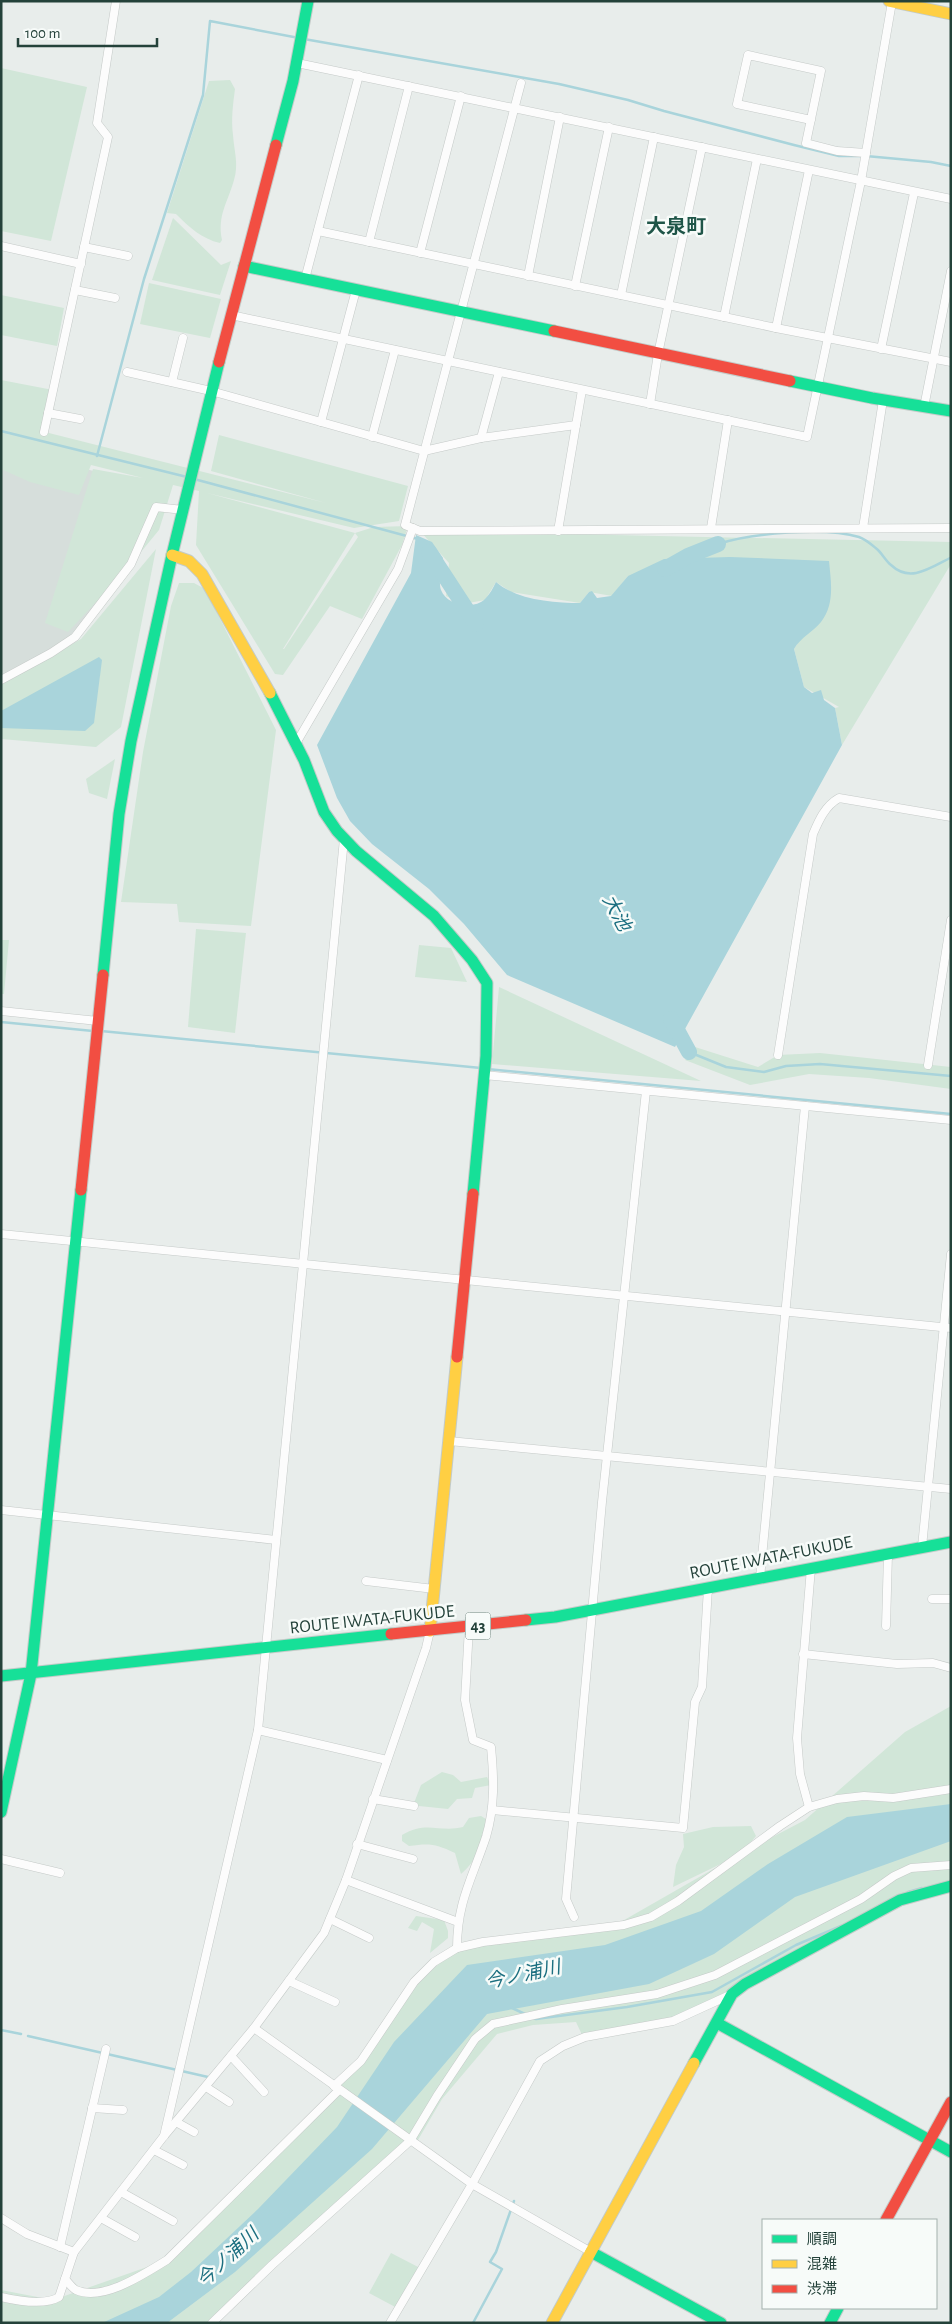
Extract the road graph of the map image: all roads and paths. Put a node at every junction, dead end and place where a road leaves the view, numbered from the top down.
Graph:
1 (116, 1) edge
2 (308, 1) edge
3 (891, 2) edge
4 (951, 14) edge
5 (297, 62) junction
6 (359, 75) junction
7 (521, 83) dead end
8 (409, 86) junction
9 (461, 96) junction
10 (515, 108) junction
11 (560, 117) junction
12 (811, 120) junction
13 (608, 127) junction
14 (654, 137) junction
15 (702, 147) junction
16 (866, 153) junction
17 (757, 159) junction
18 (808, 170) junction
19 (861, 181) junction
20 (914, 193) junction
21 (951, 199) edge
22 (318, 231) junction
23 (369, 242) junction
24 (1, 246) edge
25 (84, 247) junction
26 (420, 253) junction
27 (128, 256) dead end
28 (81, 264) junction
29 (474, 265) junction
30 (244, 266) junction
31 (951, 271) edge
32 (528, 276) junction
33 (305, 278) junction
34 (575, 286) junction
35 (75, 290) junction
36 (356, 290) junction
37 (621, 296) junction
38 (115, 298) dead end
39 (668, 305) junction
40 (460, 313) junction
41 (231, 316) junction
42 (724, 317) junction
43 (776, 328) junction
44 (183, 338) dead end
45 (828, 338) junction
46 (344, 339) junction
47 (881, 349) junction
48 (395, 350) junction
49 (658, 354) junction
50 (933, 359) junction
51 (448, 361) junction
52 (951, 362) edge
53 (127, 372) dead end
54 (499, 372) junction
55 (172, 382) junction
56 (818, 387) junction
57 (582, 390) junction
58 (211, 391) junction
59 (883, 400) junction
60 (650, 404) junction
61 (924, 407) junction
62 (951, 411) edge
63 (48, 413) junction
64 (80, 419) dead end
65 (728, 420) junction
66 (321, 422) junction
67 (576, 425) junction
68 (44, 432) dead end
69 (372, 437) junction
70 (481, 438) junction
71 (424, 451) junction
72 (183, 510) junction
73 (412, 528) junction
74 (711, 528) junction
75 (863, 528) junction
76 (951, 528) edge
77 (558, 531) junction
78 (172, 555) junction
79 (1, 680) edge
80 (296, 745) junction
81 (951, 817) edge
82 (344, 839) junction
83 (951, 920) edge
84 (1, 1011) edge
85 (98, 1020) junction
86 (778, 1055) dead end
87 (928, 1065) dead end
88 (484, 1075) junction
89 (646, 1091) junction
90 (805, 1106) junction
91 (951, 1120) edge
92 (1, 1234) edge
93 (76, 1242) junction
94 (951, 1254) edge
95 (303, 1264) junction
96 (464, 1281) junction
97 (625, 1297) junction
98 (785, 1312) junction
99 (947, 1328) edge
100 (449, 1442) junction
101 (607, 1456) junction
102 (769, 1472) junction
103 (929, 1487) junction
104 (951, 1489) edge
105 (1, 1510) edge
106 (48, 1514) junction
107 (276, 1540) junction
108 (951, 1542) edge
109 (922, 1547) junction
110 (888, 1554) junction
111 (811, 1568) junction
112 (760, 1578) junction
113 (366, 1581) dead end
114 (708, 1588) junction
115 (434, 1589) junction
116 (932, 1599) dead end
117 (951, 1599) edge
118 (594, 1611) junction
119 (886, 1626) dead end
120 (469, 1627) junction
121 (430, 1631) junction
122 (265, 1649) junction
123 (803, 1654) junction
124 (951, 1668) edge
125 (32, 1674) junction
126 (1, 1676) edge
127 (258, 1730) junction
128 (387, 1760) junction
129 (951, 1789) edge
130 (372, 1799) junction
131 (414, 1806) dead end
132 (2, 1807) edge
133 (809, 1807) junction
134 (492, 1810) junction
135 (574, 1818) junction
136 (358, 1844) junction
137 (1, 1859) edge
138 (413, 1859) dead end
139 (951, 1865) edge
140 (60, 1874) dead end
141 (346, 1880) junction
142 (951, 1886) edge
143 (574, 1917) dead end
144 (330, 1920) junction
145 (458, 1922) junction
146 (369, 1938) dead end
147 (457, 1948) junction
148 (288, 1981) junction
149 (732, 1994) junction
150 (334, 2002) dead end
151 (717, 2023) junction
152 (254, 2028) junction
153 (105, 2053) dead end
154 (231, 2056) junction
155 (206, 2087) junction
156 (339, 2090) junction
157 (264, 2092) dead end
158 (229, 2102) dead end
159 (951, 2102) edge
160 (92, 2108) junction
161 (123, 2110) dead end
162 (176, 2122) junction
163 (194, 2132) dead end
164 (164, 2136) junction
165 (930, 2140) junction
166 (410, 2141) junction
167 (154, 2150) junction
168 (951, 2152) edge
169 (183, 2165) dead end
170 (472, 2184) junction
171 (121, 2192) junction
172 (1, 2218) edge
173 (101, 2218) junction
174 (887, 2219) edge
175 (173, 2221) dead end
176 (135, 2237) dead end
177 (60, 2247) junction
178 (74, 2252) junction
179 (591, 2252) junction
180 (65, 2279) junction
181 (1, 2297) edge
182 (837, 2309) edge
183 (212, 2323) edge
184 (390, 2323) edge
185 (552, 2323) edge
186 (721, 2323) edge
187 (830, 2323) edge

1 - 25 street
2 - 5 street
3 - 4 street
3 - 16 street
5 - 6 street
5 - 30 street
6 - 8 street
6 - 22 street
7 - 10 street
8 - 9 street
8 - 23 street
9 - 10 street
9 - 26 street
10 - 11 street
10 - 29 street
11 - 13 street
11 - 32 street
12 - 12 street
12 - 16 street
13 - 14 street
13 - 34 street
14 - 15 street
14 - 37 street
15 - 17 street
15 - 39 street
16 - 19 street
17 - 18 street
17 - 42 street
18 - 19 street
18 - 43 street
19 - 20 street
19 - 45 street
20 - 21 street
20 - 47 street
22 - 23 street
22 - 33 street
23 - 26 street
24 - 28 street
25 - 27 street
25 - 28 street
26 - 29 street
28 - 35 street
29 - 32 street
29 - 40 street
30 - 33 street
30 - 41 street
31 - 50 street
32 - 34 street
33 - 36 street
34 - 37 street
35 - 38 street
35 - 63 street
36 - 40 street
36 - 46 street
37 - 39 street
39 - 42 street
39 - 49 street
40 - 49 street
40 - 51 street
41 - 46 street
41 - 58 street
42 - 43 street
43 - 45 street
44 - 55 street
45 - 47 street
45 - 56 street
46 - 48 street
46 - 66 street
47 - 50 street
48 - 51 street
48 - 69 street
49 - 56 street
49 - 60 street
50 - 52 street
50 - 61 street
51 - 54 street
51 - 71 street
53 - 55 street
54 - 57 street
54 - 70 street
55 - 58 street
56 - 59 street
56 - 65 street
57 - 60 street
57 - 67 street
58 - 66 street
58 - 72 street
59 - 61 street
59 - 75 street
60 - 65 street
61 - 62 street
63 - 64 street
63 - 68 street
65 - 74 street
66 - 69 street
67 - 70 street
67 - 77 street
69 - 71 street
70 - 71 street
71 - 73 street
72 - 78 street
72 - 79 street
73 - 77 street
73 - 80 street
74 - 75 street
74 - 77 street
75 - 76 street
78 - 80 street
78 - 85 street
80 - 82 street
81 - 86 street
82 - 88 street
82 - 95 street
83 - 87 street
84 - 85 street
85 - 93 street
88 - 89 street
88 - 96 street
89 - 90 street
89 - 97 street
90 - 91 street
90 - 98 street
92 - 93 street
93 - 95 street
93 - 106 street
94 - 99 street
95 - 96 street
95 - 107 street
96 - 97 street
96 - 100 street
97 - 98 street
97 - 101 street
98 - 99 street
98 - 102 street
99 - 103 street
100 - 101 street
100 - 115 street
101 - 102 street
101 - 118 street
102 - 103 street
102 - 112 street
103 - 104 street
103 - 109 street
105 - 106 street
106 - 107 street
106 - 125 street
107 - 122 street
108 - 109 street, ROUTE IWATA-FUKUDE / 43
109 - 110 street, ROUTE IWATA-FUKUDE / 43
110 - 111 street, ROUTE IWATA-FUKUDE / 43
110 - 119 street
111 - 112 street, ROUTE IWATA-FUKUDE / 43
111 - 123 street
112 - 114 street, ROUTE IWATA-FUKUDE / 43
113 - 115 street
114 - 118 street, ROUTE IWATA-FUKUDE / 43
114 - 135 street
115 - 121 street
116 - 117 street
118 - 120 street, ROUTE IWATA-FUKUDE / 43
118 - 135 street
120 - 121 street, ROUTE IWATA-FUKUDE / 43
120 - 134 street
121 - 122 street, ROUTE IWATA-FUKUDE / 43
121 - 128 street
122 - 125 street, ROUTE IWATA-FUKUDE / 43
122 - 127 street
123 - 124 street
123 - 133 street
125 - 126 street, ROUTE IWATA-FUKUDE / 43
125 - 132 street
127 - 128 street
127 - 164 street
128 - 130 street
129 - 133 street
130 - 131 street
130 - 136 street
133 - 147 street
134 - 135 street
134 - 145 street
135 - 143 street
136 - 138 street
136 - 141 street
137 - 140 street
139 - 166 street
141 - 144 street
141 - 145 street
142 - 149 street
144 - 146 street
144 - 148 street
145 - 147 street
147 - 156 street
148 - 150 street
148 - 152 street
149 - 151 street
149 - 170 street
151 - 165 street
151 - 179 street
152 - 154 street
152 - 156 street
153 - 160 street
154 - 155 street
154 - 157 street
155 - 158 street
155 - 162 street
156 - 166 street
156 - 180 street
159 - 165 street
160 - 161 street
160 - 177 street
162 - 163 street
162 - 164 street
164 - 167 street
165 - 168 street
165 - 174 street
166 - 170 street
166 - 183 street
167 - 169 street
167 - 171 street
170 - 179 street
170 - 184 street
171 - 173 street
171 - 175 street
172 - 177 street
173 - 176 street
173 - 178 street
177 - 178 street
178 - 180 street
179 - 185 street
179 - 186 street
180 - 181 street
182 - 187 street

